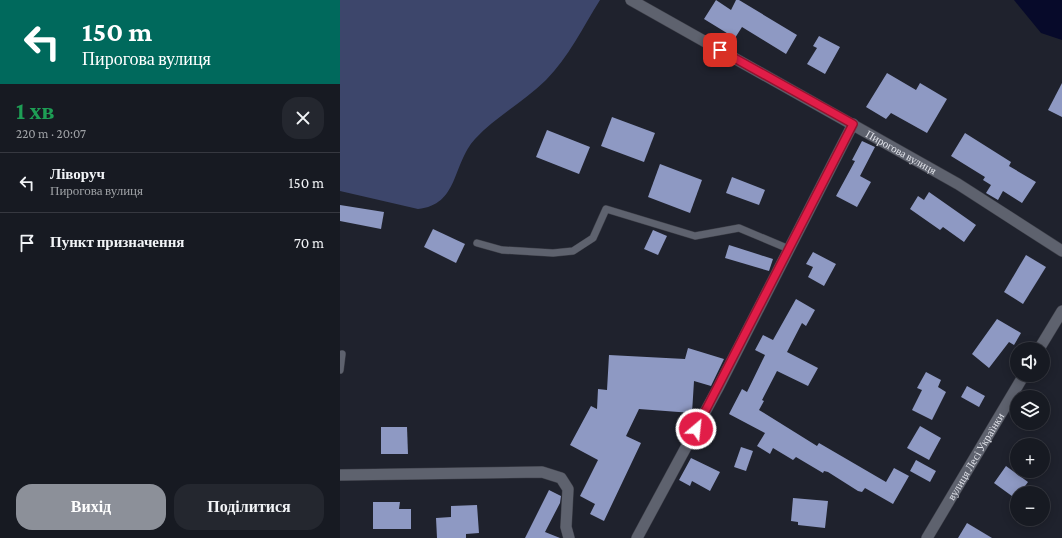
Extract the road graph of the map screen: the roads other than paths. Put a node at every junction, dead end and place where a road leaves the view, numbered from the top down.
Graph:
1 (631, 0) edge
2 (853, 124) junction
3 (477, 243) dead end
4 (789, 249) junction
5 (1062, 251) edge
6 (1062, 311) edge
7 (1044, 342) edge
8 (342, 354) dead end
9 (340, 370) edge
10 (1020, 382) edge
11 (340, 475) edge
12 (569, 538) edge
13 (637, 538) edge
14 (927, 538) edge

1 - 2 street, Пирогова вулиця
2 - 4 street
2 - 5 street, Пирогова вулиця
3 - 4 lane
4 - 13 street
6 - 7 street
8 - 9 lane
10 - 14 street, вулиця Лесі Українки
11 - 12 street

